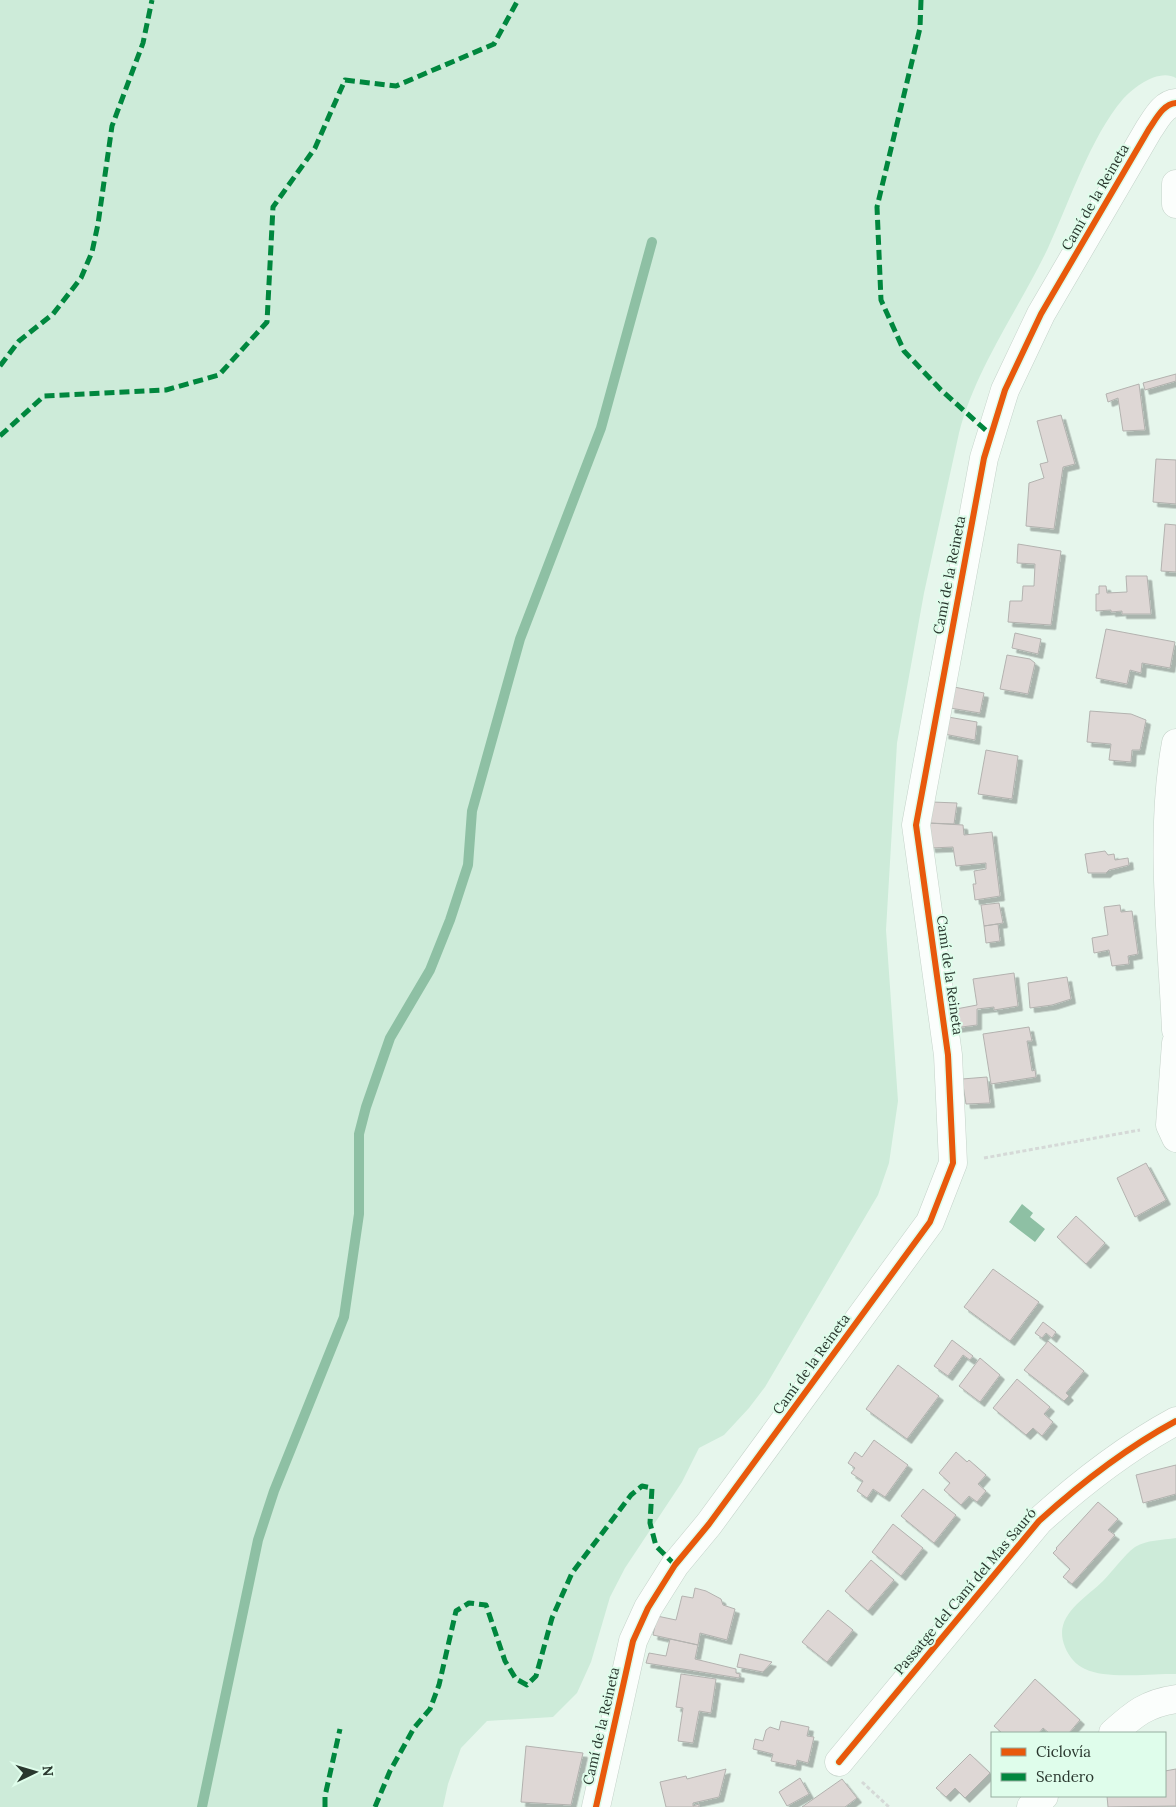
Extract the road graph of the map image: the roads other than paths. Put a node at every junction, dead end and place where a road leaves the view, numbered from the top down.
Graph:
1 (1176, 103) edge
2 (1176, 184) edge
3 (1176, 204) edge
4 (1176, 743) edge
5 (1176, 1030) edge
6 (1176, 1043) edge
7 (1173, 1132) edge
8 (1176, 1421) edge
9 (1176, 1699) edge
10 (1114, 1732) edge
11 (839, 1762) road end
12 (1043, 1797) edge
13 (596, 1807) edge
14 (1031, 1807) edge

1 - 13 street, Camí de la Reineta
2 - 3 street
4 - 5 street
6 - 7 street
8 - 11 street, Passatge del Camí del Mas Sauró
9 - 10 street
12 - 14 street

